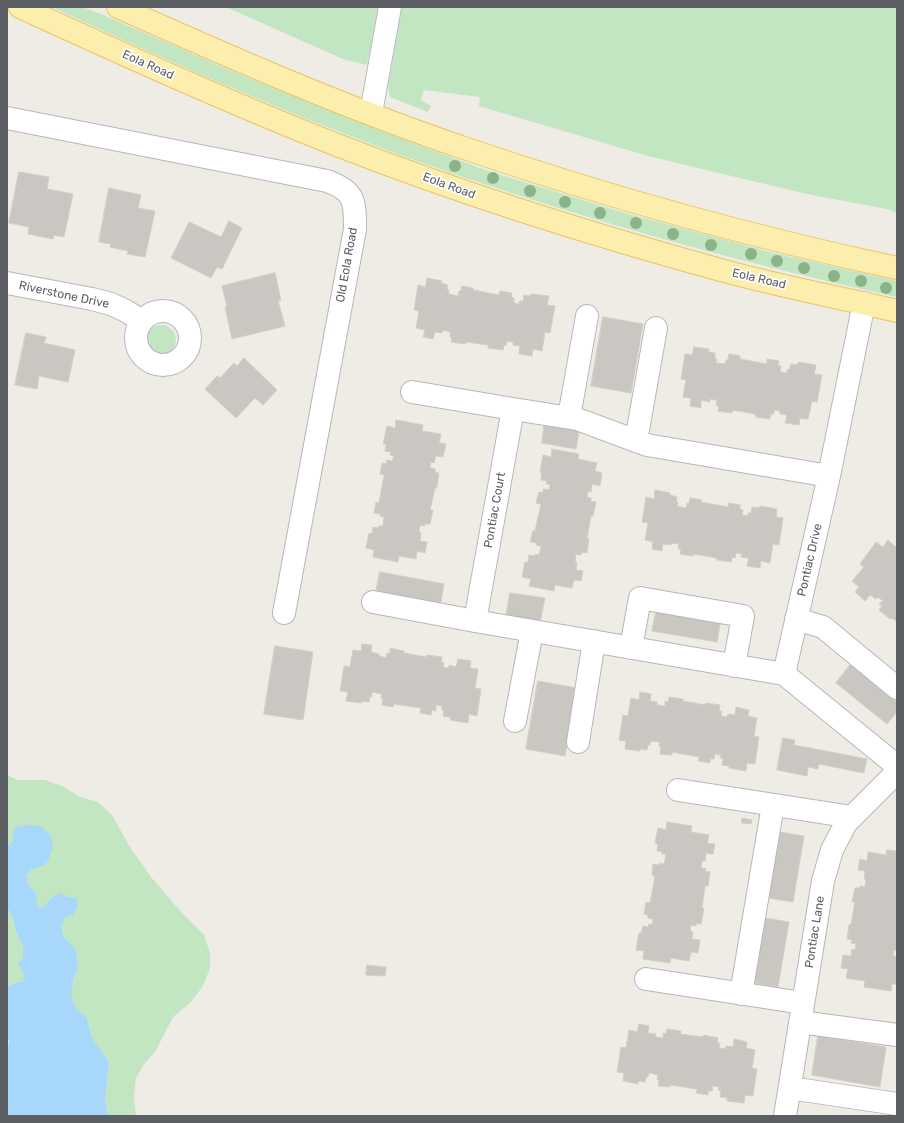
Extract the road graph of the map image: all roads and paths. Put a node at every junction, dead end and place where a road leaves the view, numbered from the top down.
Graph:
1 (20, 7) edge
2 (118, 7) edge
3 (390, 7) edge
4 (371, 113) junction
5 (7, 118) edge
6 (897, 268) edge
7 (7, 283) edge
8 (864, 303) junction
9 (897, 311) edge
10 (587, 316) dead end
11 (142, 321) dead end
12 (656, 328) dead end
13 (412, 392) dead end
14 (513, 409) junction
15 (568, 417) junction
16 (636, 441) junction
17 (829, 476) junction
18 (373, 602) dead end
19 (284, 613) dead end
20 (796, 619) junction
21 (475, 621) junction
22 (532, 631) junction
23 (594, 641) junction
24 (630, 648) junction
25 (734, 666) junction
26 (784, 674) junction
27 (897, 688) edge
28 (515, 721) dead end
29 (578, 742) dead end
30 (897, 766) edge
31 (897, 772) edge
32 (678, 790) dead end
33 (773, 805) junction
34 (852, 817) junction
35 (646, 979) dead end
36 (741, 994) junction
37 (802, 1012) junction
38 (897, 1036) edge
39 (790, 1088) junction
40 (897, 1104) edge
41 (785, 1116) edge

1 - 8 main road, Eola Road
2 - 4 main road
3 - 4 street
4 - 6 main road
5 - 19 street, Old Eola Road
7 - 11 street, Riverstone Drive
8 - 9 main road, Eola Road
8 - 17 street, Pontiac Drive
10 - 15 street
12 - 16 street
13 - 14 street
14 - 15 street
14 - 21 street, Pontiac Court
15 - 16 street
16 - 17 street
17 - 20 street, Pontiac Drive
18 - 21 street
20 - 26 street, Pontiac Drive
20 - 27 street
21 - 22 street
22 - 23 street
22 - 28 street
23 - 24 street
23 - 29 street
24 - 25 street
24 - 25 street
25 - 26 street
26 - 30 street
31 - 34 street, Pontiac Lane
32 - 33 street
33 - 34 street
33 - 36 street
34 - 37 street, Pontiac Lane
35 - 36 street
36 - 37 street
37 - 38 street
37 - 39 street, Pontiac Lane
39 - 40 street
39 - 41 street, Pontiac Lane

